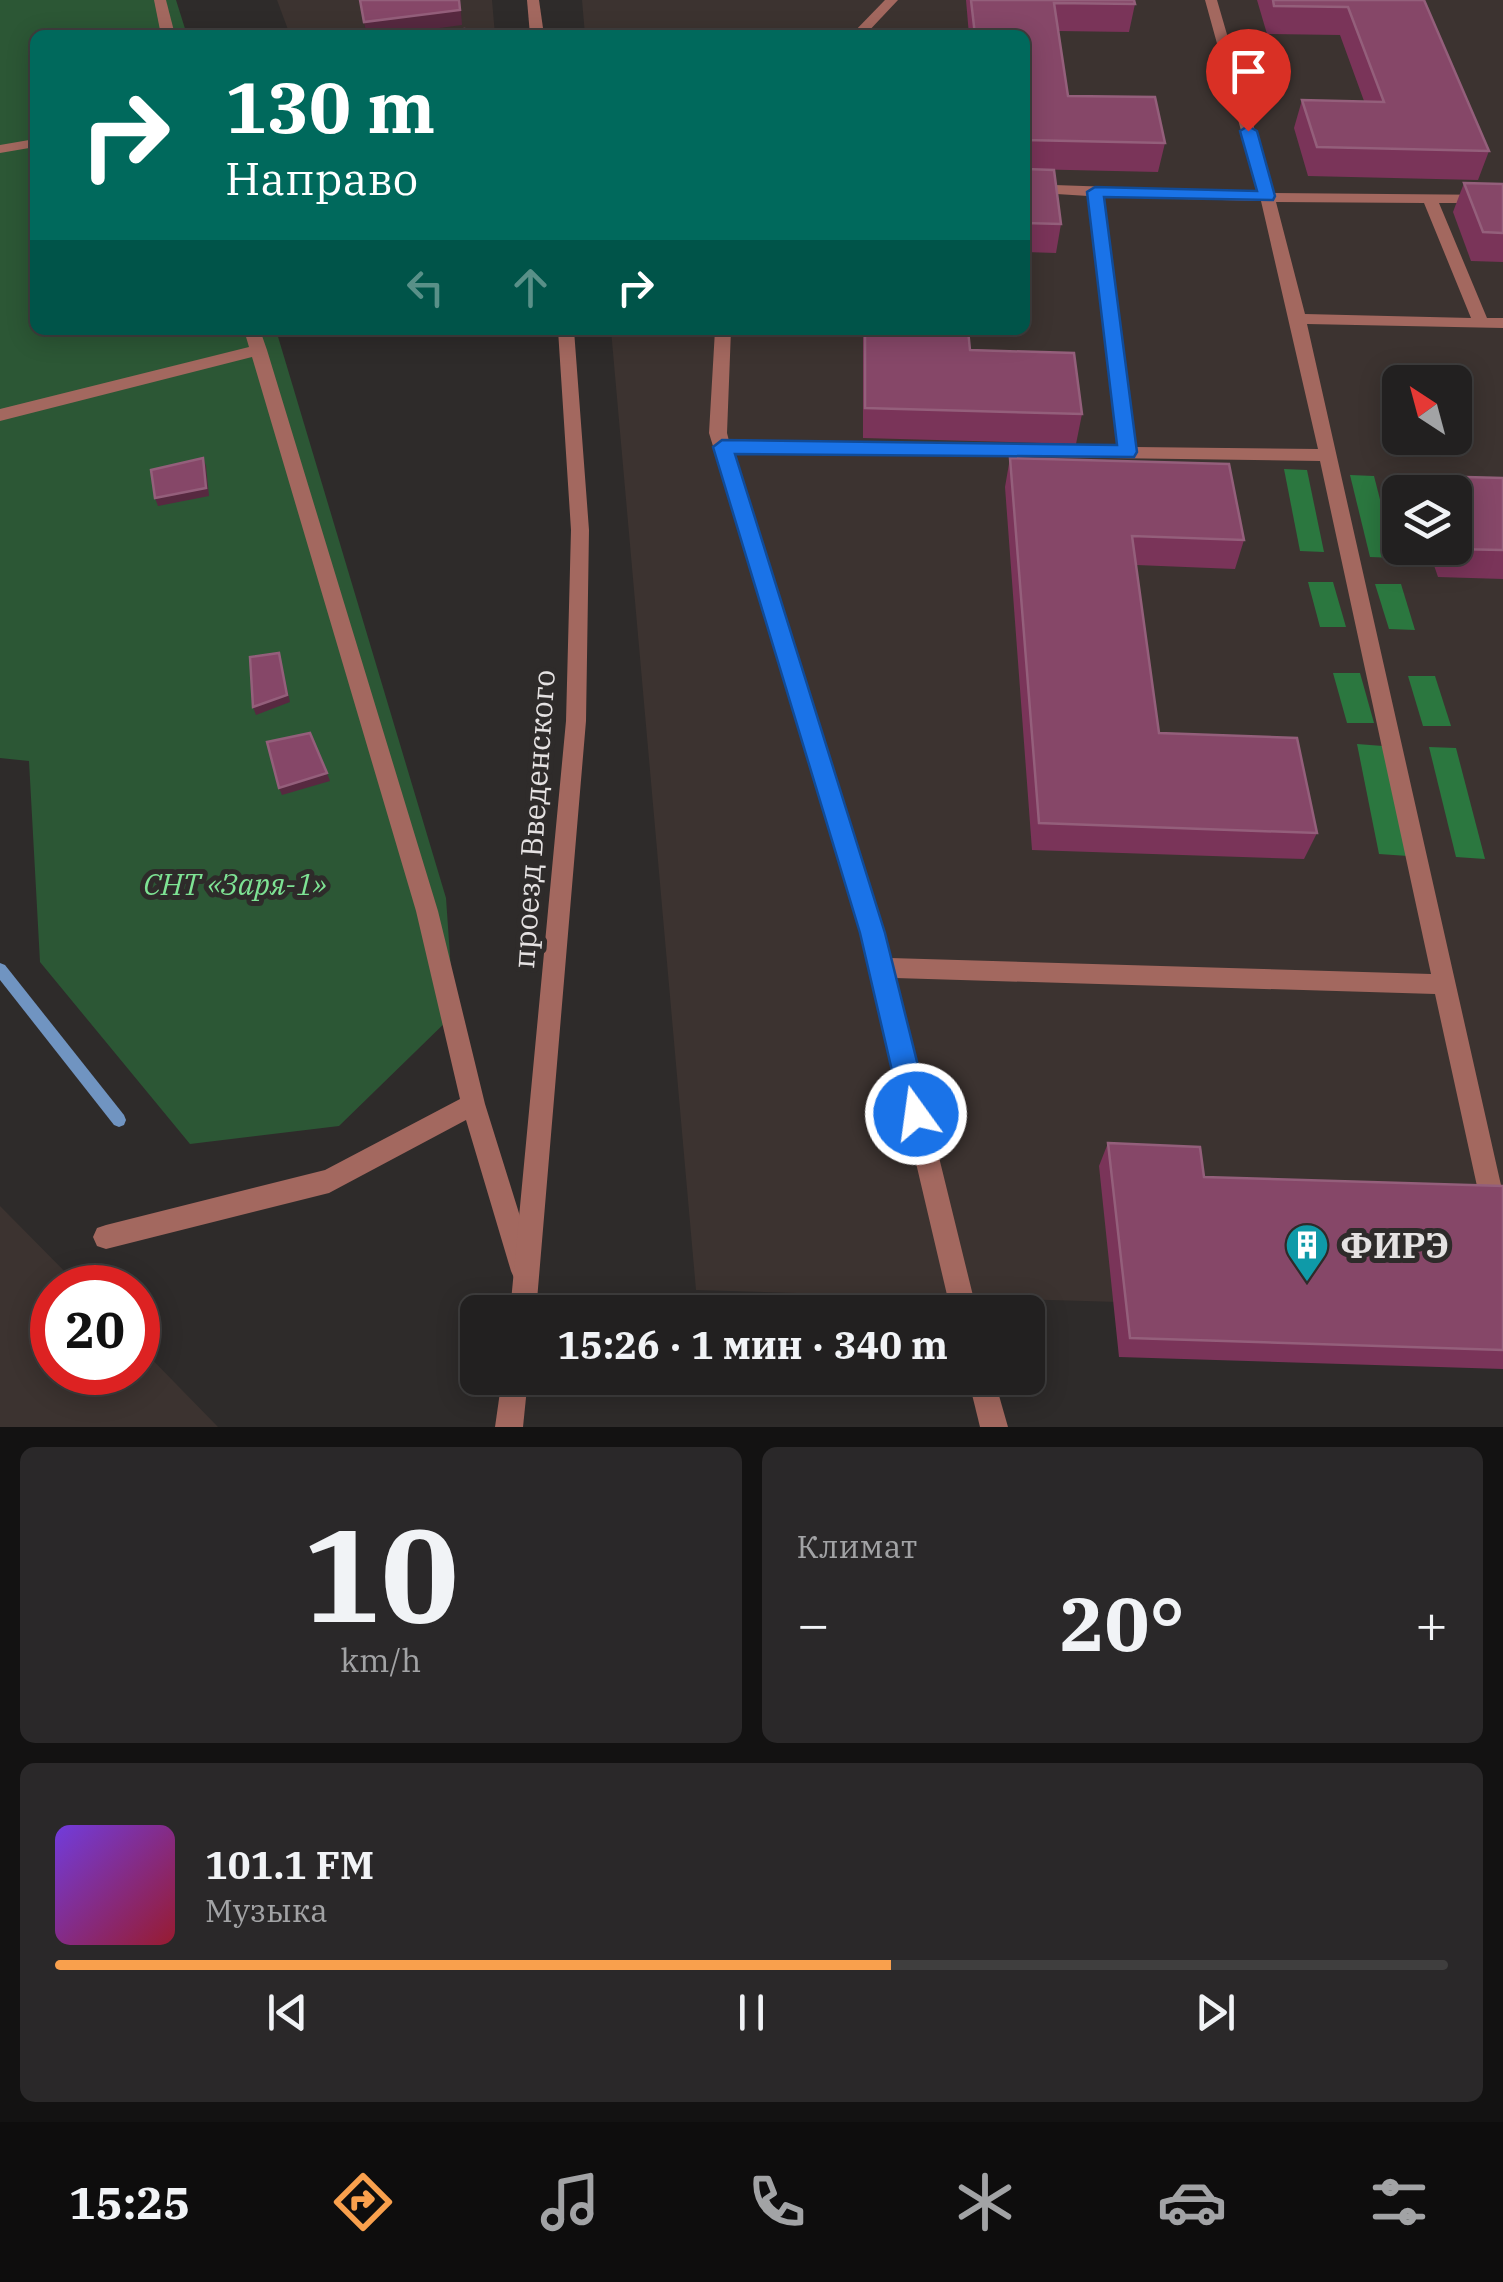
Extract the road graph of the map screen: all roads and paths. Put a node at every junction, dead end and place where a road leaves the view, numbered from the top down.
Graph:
1 (160, 0) edge
2 (533, 0) edge
3 (892, 0) edge
4 (1211, 0) edge
5 (167, 30) edge
6 (536, 30) edge
7 (863, 30) edge
8 (30, 143) edge
9 (0, 150) edge
10 (1030, 188) edge
11 (1095, 192) junction
12 (1267, 196) junction
13 (1430, 199) junction
14 (1503, 199) edge
15 (1298, 319) junction
16 (1481, 323) junction
17 (1503, 323) edge
18 (566, 335) edge
19 (723, 335) edge
20 (256, 340) edge
21 (0, 414) edge
22 (722, 447) junction
23 (1127, 452) junction
24 (1328, 454) junction
25 (881, 968) junction
26 (1445, 984) junction
27 (473, 1104) junction
28 (1494, 1209) edge
29 (106, 1237) dead end
30 (527, 1283) junction
31 (525, 1295) edge
32 (960, 1295) edge
33 (513, 1395) edge
34 (986, 1395) edge
35 (509, 1427) edge
36 (994, 1427) edge

1 - 5 street
2 - 6 street
3 - 7 street
4 - 12 street
8 - 9 street
10 - 11 street
11 - 12 street
11 - 23 street
12 - 13 street
12 - 15 street
13 - 14 street
13 - 16 street
15 - 16 street
15 - 24 street
16 - 17 street
18 - 30 street, проезд Введенского
19 - 22 street
20 - 21 street
20 - 27 street
22 - 23 street
22 - 25 street
23 - 24 street
24 - 26 street
25 - 26 street
25 - 32 street
26 - 28 street
27 - 29 street
27 - 30 street
30 - 31 street, проезд Введенского
33 - 35 street
34 - 36 street

